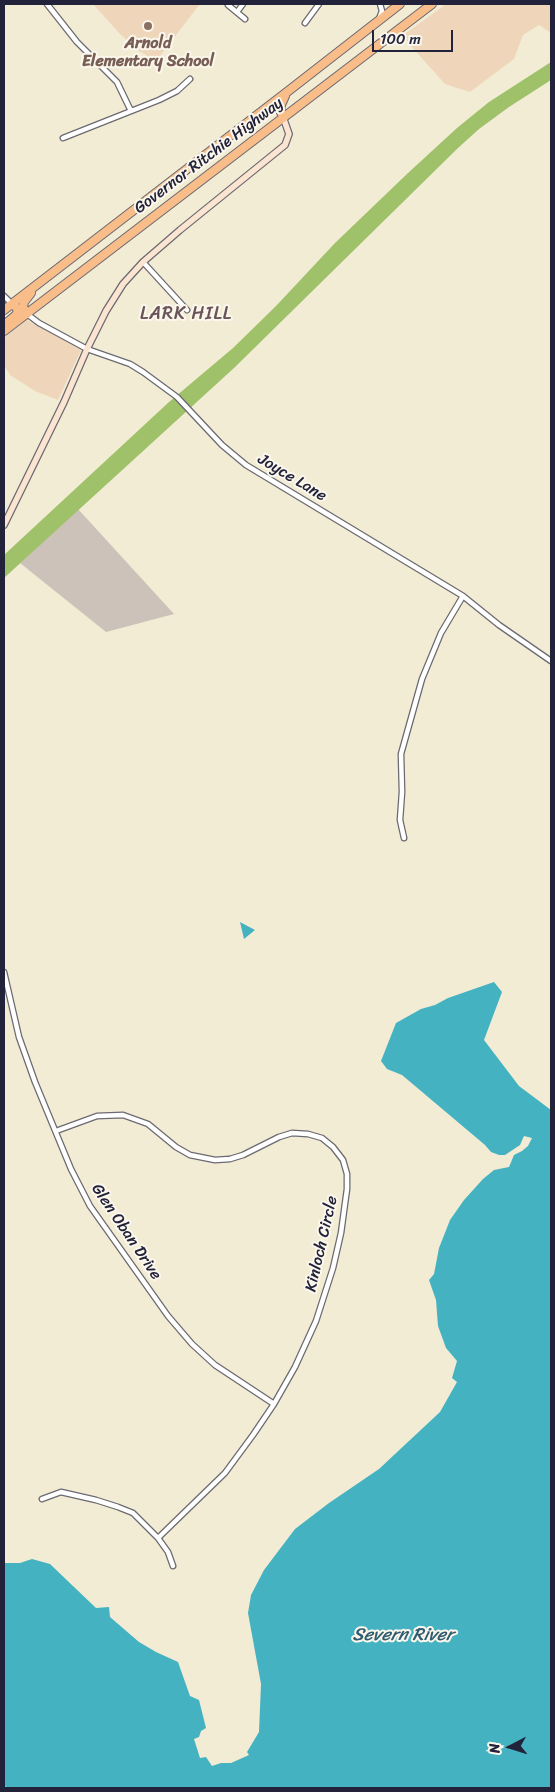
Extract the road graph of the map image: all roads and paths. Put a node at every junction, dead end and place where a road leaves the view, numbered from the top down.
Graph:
1 (47, 4) edge
2 (243, 4) edge
3 (319, 4) edge
4 (380, 4) edge
5 (400, 4) edge
6 (432, 4) edge
7 (228, 5) edge
8 (237, 12) junction
9 (245, 18) dead end
10 (380, 19) junction
11 (305, 23) dead end
12 (190, 79) dead end
13 (287, 92) junction
14 (131, 111) junction
15 (283, 117) junction
16 (63, 138) dead end
17 (143, 262) junction
18 (41, 282) junction
19 (4, 296) edge
20 (12, 304) junction
21 (4, 310) edge
22 (187, 310) dead end
23 (26, 314) junction
24 (4, 325) edge
25 (4, 331) edge
26 (87, 349) junction
27 (4, 525) edge
28 (463, 596) junction
29 (551, 661) edge
30 (404, 838) dead end
31 (4, 972) edge
32 (56, 1132) junction
33 (274, 1404) junction
34 (42, 1499) dead end
35 (158, 1538) junction
36 (173, 1566) dead end

1 - 14 street
2 - 8 street
3 - 11 street
4 - 10 street
5 - 10 highway, Governor Ritchie Highway
6 - 15 highway, Governor Ritchie Highway
7 - 8 street
8 - 9 street
10 - 13 highway, Governor Ritchie Highway
12 - 14 street
13 - 15 highway
13 - 18 highway, Governor Ritchie Highway
14 - 16 street
15 - 17 street
15 - 23 highway, Governor Ritchie Highway
17 - 22 street
17 - 26 street
18 - 20 highway, Governor Ritchie Highway
18 - 23 highway
19 - 20 street
20 - 21 highway, Governor Ritchie Highway
20 - 24 highway
23 - 25 highway, Governor Ritchie Highway
23 - 26 street, Joyce Lane
26 - 27 street
26 - 28 street, Joyce Lane
28 - 29 street, Joyce Lane
28 - 30 street
31 - 32 street, Glen Oban Drive
32 - 33 street, Glen Oban Drive
32 - 33 street, Kinloch Circle
33 - 35 street, Kinloch Circle
34 - 35 street
35 - 36 street

